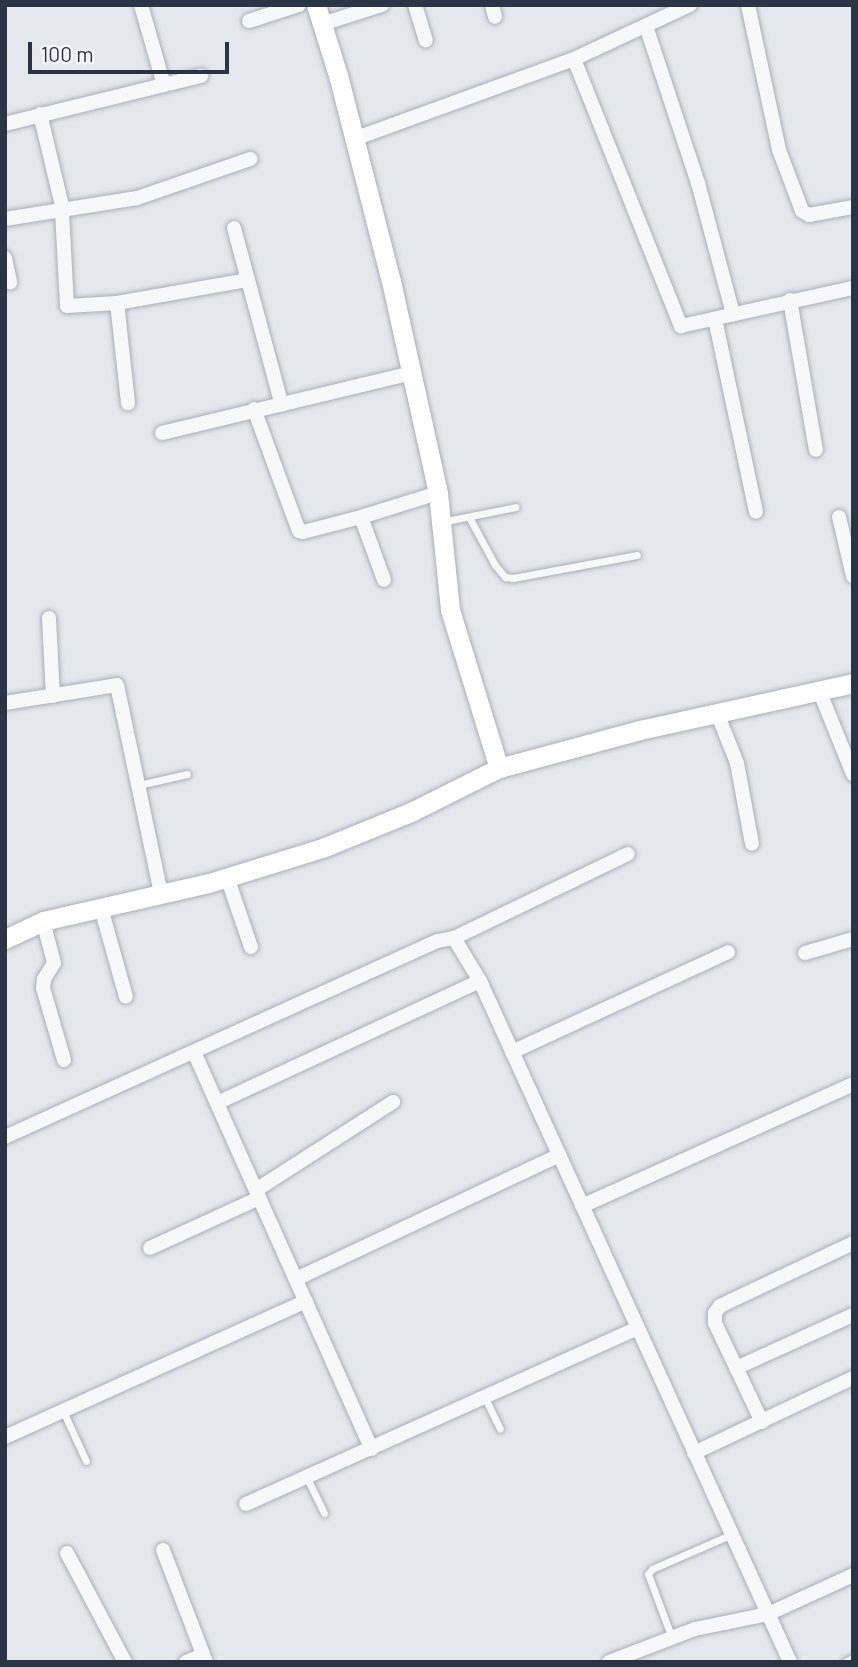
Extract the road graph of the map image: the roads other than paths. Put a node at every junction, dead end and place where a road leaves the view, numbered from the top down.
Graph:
1 (141, 5) edge
2 (299, 5) edge
3 (382, 5) edge
4 (415, 5) edge
5 (690, 5) edge
6 (748, 5) edge
7 (319, 15) edge
8 (249, 21) dead end
9 (646, 26) junction
10 (426, 40) dead end
11 (574, 59) junction
12 (201, 76) dead end
13 (164, 85) junction
14 (40, 114) junction
15 (5, 124) edge
16 (354, 139) junction
17 (250, 159) dead end
18 (853, 207) edge
19 (63, 211) junction
20 (5, 219) edge
21 (234, 228) dead end
22 (5, 258) edge
23 (248, 280) junction
24 (10, 282) dead end
25 (853, 288) edge
26 (790, 300) junction
27 (117, 303) junction
28 (733, 314) junction
29 (715, 319) junction
30 (412, 373) junction
31 (281, 402) junction
32 (128, 403) dead end
33 (254, 409) junction
34 (162, 433) dead end
35 (816, 450) dead end
36 (438, 492) junction
37 (516, 507) dead end
38 (756, 512) dead end
39 (361, 517) junction
40 (468, 517) junction
41 (839, 517) dead end
42 (441, 522) junction
43 (636, 555) dead end
44 (853, 576) edge
45 (384, 580) dead end
46 (48, 618) dead end
47 (853, 683) edge
48 (819, 690) junction
49 (53, 696) junction
50 (5, 703) edge
51 (717, 713) junction
52 (499, 768) junction
53 (187, 774) dead end
54 (853, 774) edge
55 (139, 785) junction
56 (752, 844) dead end
57 (628, 854) dead end
58 (227, 877) junction
59 (161, 894) junction
60 (101, 908) junction
61 (43, 921) junction
62 (454, 938) junction
63 (5, 939) edge
64 (853, 939) edge
65 (251, 947) dead end
66 (728, 952) dead end
67 (805, 953) dead end
68 (480, 981) junction
69 (126, 997) dead end
70 (194, 1052) junction
71 (512, 1052) junction
72 (64, 1060) dead end
73 (853, 1084) edge
74 (393, 1102) dead end
75 (217, 1103) junction
76 (5, 1137) edge
77 (559, 1155) junction
78 (257, 1194) junction
79 (582, 1206) junction
80 (853, 1243) edge
81 (150, 1248) dead end
82 (296, 1279) junction
83 (306, 1301) junction
84 (853, 1315) edge
85 (637, 1328) junction
86 (736, 1368) junction
87 (853, 1378) edge
88 (485, 1398) junction
89 (63, 1411) junction
90 (762, 1422) junction
91 (500, 1429) dead end
92 (5, 1437) edge
93 (372, 1449) junction
94 (694, 1453) junction
95 (86, 1461) dead end
96 (307, 1478) junction
97 (246, 1504) dead end
98 (324, 1513) dead end
99 (733, 1534) junction
100 (163, 1550) dead end
101 (67, 1553) dead end
102 (851, 1580) edge
103 (768, 1614) junction
104 (672, 1638) junction
105 (205, 1658) edge
106 (853, 1658) edge
107 (125, 1662) edge
108 (186, 1662) edge
109 (609, 1662) edge
110 (790, 1662) edge
111 (845, 1662) edge

1 - 13 street
2 - 8 street
3 - 7 street
4 - 10 street
5 - 9 street
6 - 18 street
7 - 16 street
9 - 11 street
9 - 28 street
11 - 16 street
11 - 29 street
12 - 13 street
13 - 14 street
14 - 15 street
14 - 19 street
16 - 30 street
17 - 19 street
19 - 20 street
19 - 27 street
21 - 23 street
22 - 24 street
23 - 27 street
23 - 31 street
25 - 26 street
26 - 28 street
26 - 35 street
27 - 32 street
28 - 29 street
29 - 38 street
30 - 31 street
30 - 36 street
31 - 33 street
33 - 34 street
33 - 39 street
36 - 39 street
36 - 42 street
37 - 40 lane
39 - 45 street
40 - 42 lane
40 - 43 lane
41 - 44 street
42 - 52 street
46 - 49 street
47 - 48 street
48 - 51 street
48 - 54 street
49 - 50 street
49 - 55 street
51 - 52 street
51 - 56 street
52 - 58 street
53 - 55 lane
55 - 59 street
57 - 62 street
58 - 59 street
58 - 65 street
59 - 60 street
60 - 61 street
60 - 69 street
61 - 63 street
61 - 72 street
62 - 68 street
62 - 70 street
64 - 67 street
66 - 71 street
68 - 71 street
68 - 75 street
70 - 75 street
70 - 76 street
71 - 77 street
73 - 79 street
74 - 78 street
75 - 78 street
77 - 79 street
77 - 82 street
78 - 81 street
78 - 82 street
79 - 85 street
80 - 86 street
82 - 83 street
83 - 89 street
83 - 93 street
84 - 86 street
85 - 88 street
85 - 94 street
86 - 90 street
87 - 90 street
88 - 91 lane
88 - 93 street
89 - 92 street
89 - 95 lane
90 - 94 street
93 - 96 street
94 - 99 street
96 - 97 street
96 - 98 lane
99 - 103 street
99 - 104 lane
100 - 105 street
101 - 107 street
102 - 103 street
103 - 104 street
103 - 110 street
104 - 109 street
105 - 108 street
106 - 111 lane

